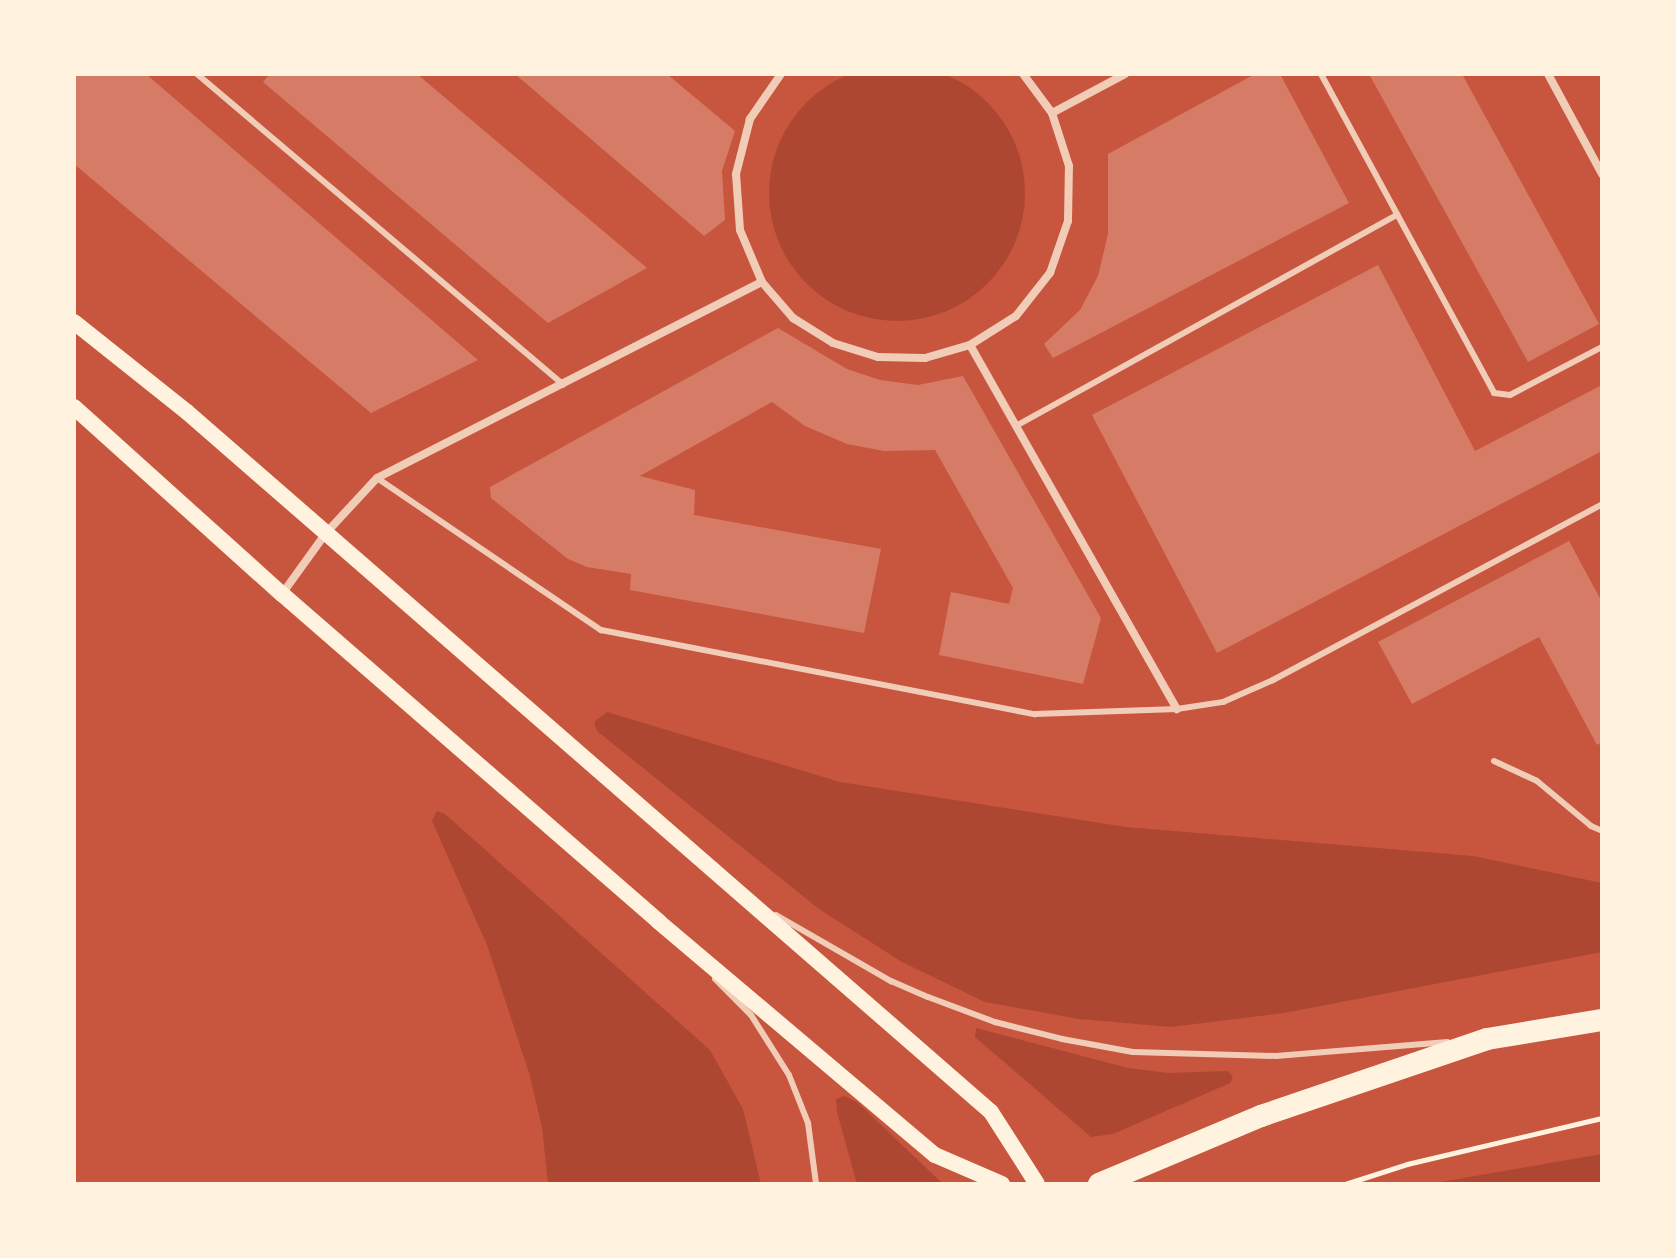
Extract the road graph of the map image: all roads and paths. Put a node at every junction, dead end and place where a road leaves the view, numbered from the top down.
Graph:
1 (781, 74) edge
2 (1023, 74) edge
3 (1125, 74) edge
4 (1321, 74) edge
5 (1548, 74) edge
6 (201, 75) edge
7 (1052, 113) junction
8 (1602, 174) edge
9 (1397, 215) junction
10 (762, 282) junction
11 (74, 322) edge
12 (970, 345) junction
13 (1602, 347) edge
14 (563, 384) junction
15 (74, 407) edge
16 (1016, 426) junction
17 (377, 478) junction
18 (1602, 504) edge
19 (326, 533) junction
20 (282, 594) junction
21 (1177, 709) junction
22 (1494, 761) dead end
23 (1602, 831) edge
24 (745, 898) junction
25 (659, 922) junction
26 (1602, 1020) edge
27 (1487, 1039) junction
28 (1602, 1118) edge
29 (816, 1184) edge
30 (1002, 1184) edge
31 (1037, 1184) edge
32 (1099, 1184) edge
33 (1345, 1184) edge

1 - 10 street
2 - 7 street
3 - 7 street
4 - 9 lane
5 - 8 street
6 - 14 lane
7 - 12 street
9 - 13 lane
9 - 16 lane
10 - 12 street
10 - 14 street
11 - 19 main road
12 - 16 street
14 - 17 street
15 - 20 main road
16 - 21 street
17 - 19 street
17 - 21 lane
18 - 21 lane
19 - 20 street
19 - 24 main road
20 - 25 main road
22 - 23 lane
24 - 27 lane
24 - 31 main road
25 - 29 lane
25 - 30 main road
26 - 27 highway
27 - 32 highway
28 - 33 path

